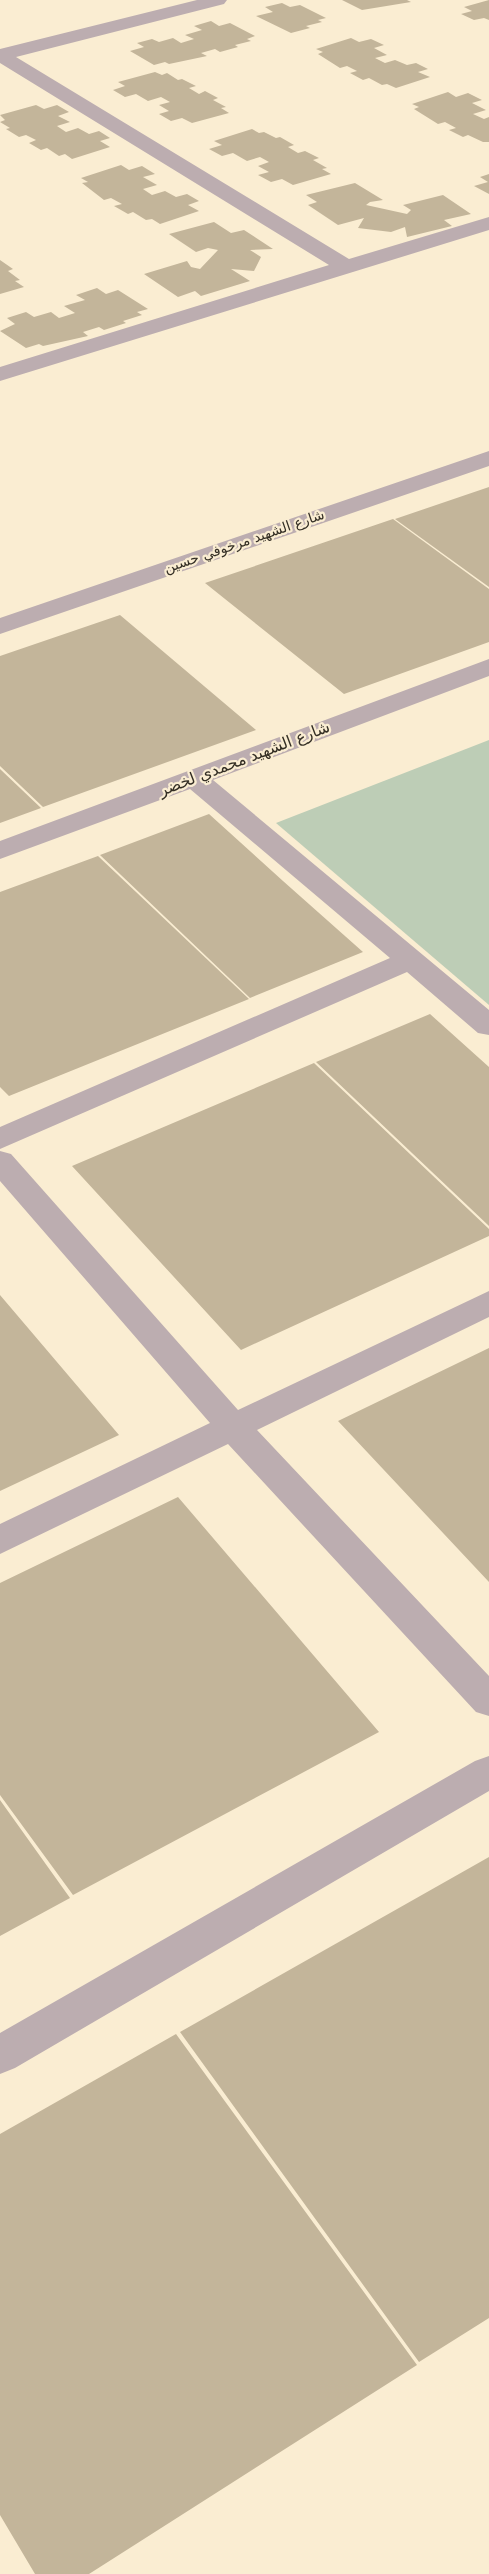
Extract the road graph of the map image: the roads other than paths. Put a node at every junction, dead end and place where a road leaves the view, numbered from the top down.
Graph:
1 (218, 0) edge
2 (0, 55) edge
3 (489, 223) edge
4 (345, 266) junction
5 (0, 374) edge
6 (489, 458) edge
7 (0, 626) edge
8 (489, 667) edge
9 (193, 777) junction
10 (0, 851) edge
11 (409, 960) junction
12 (489, 1026) edge
13 (0, 1139) edge
14 (0, 1161) edge
15 (489, 1303) edge
16 (234, 1427) junction
17 (0, 1540) edge
18 (489, 1701) edge
19 (489, 1772) edge
20 (0, 2055) edge

1 - 2 street
2 - 4 street
3 - 4 street
4 - 5 street
6 - 7 street, شارع الشهيد مرخوفي حسين
8 - 9 street, شارع الشهيد محمدي لخضر
9 - 10 street, شارع الشهيد محمدي لخضر
9 - 11 street
11 - 12 street
11 - 13 street
14 - 16 street
15 - 16 street
16 - 17 street
16 - 18 street
19 - 20 street

